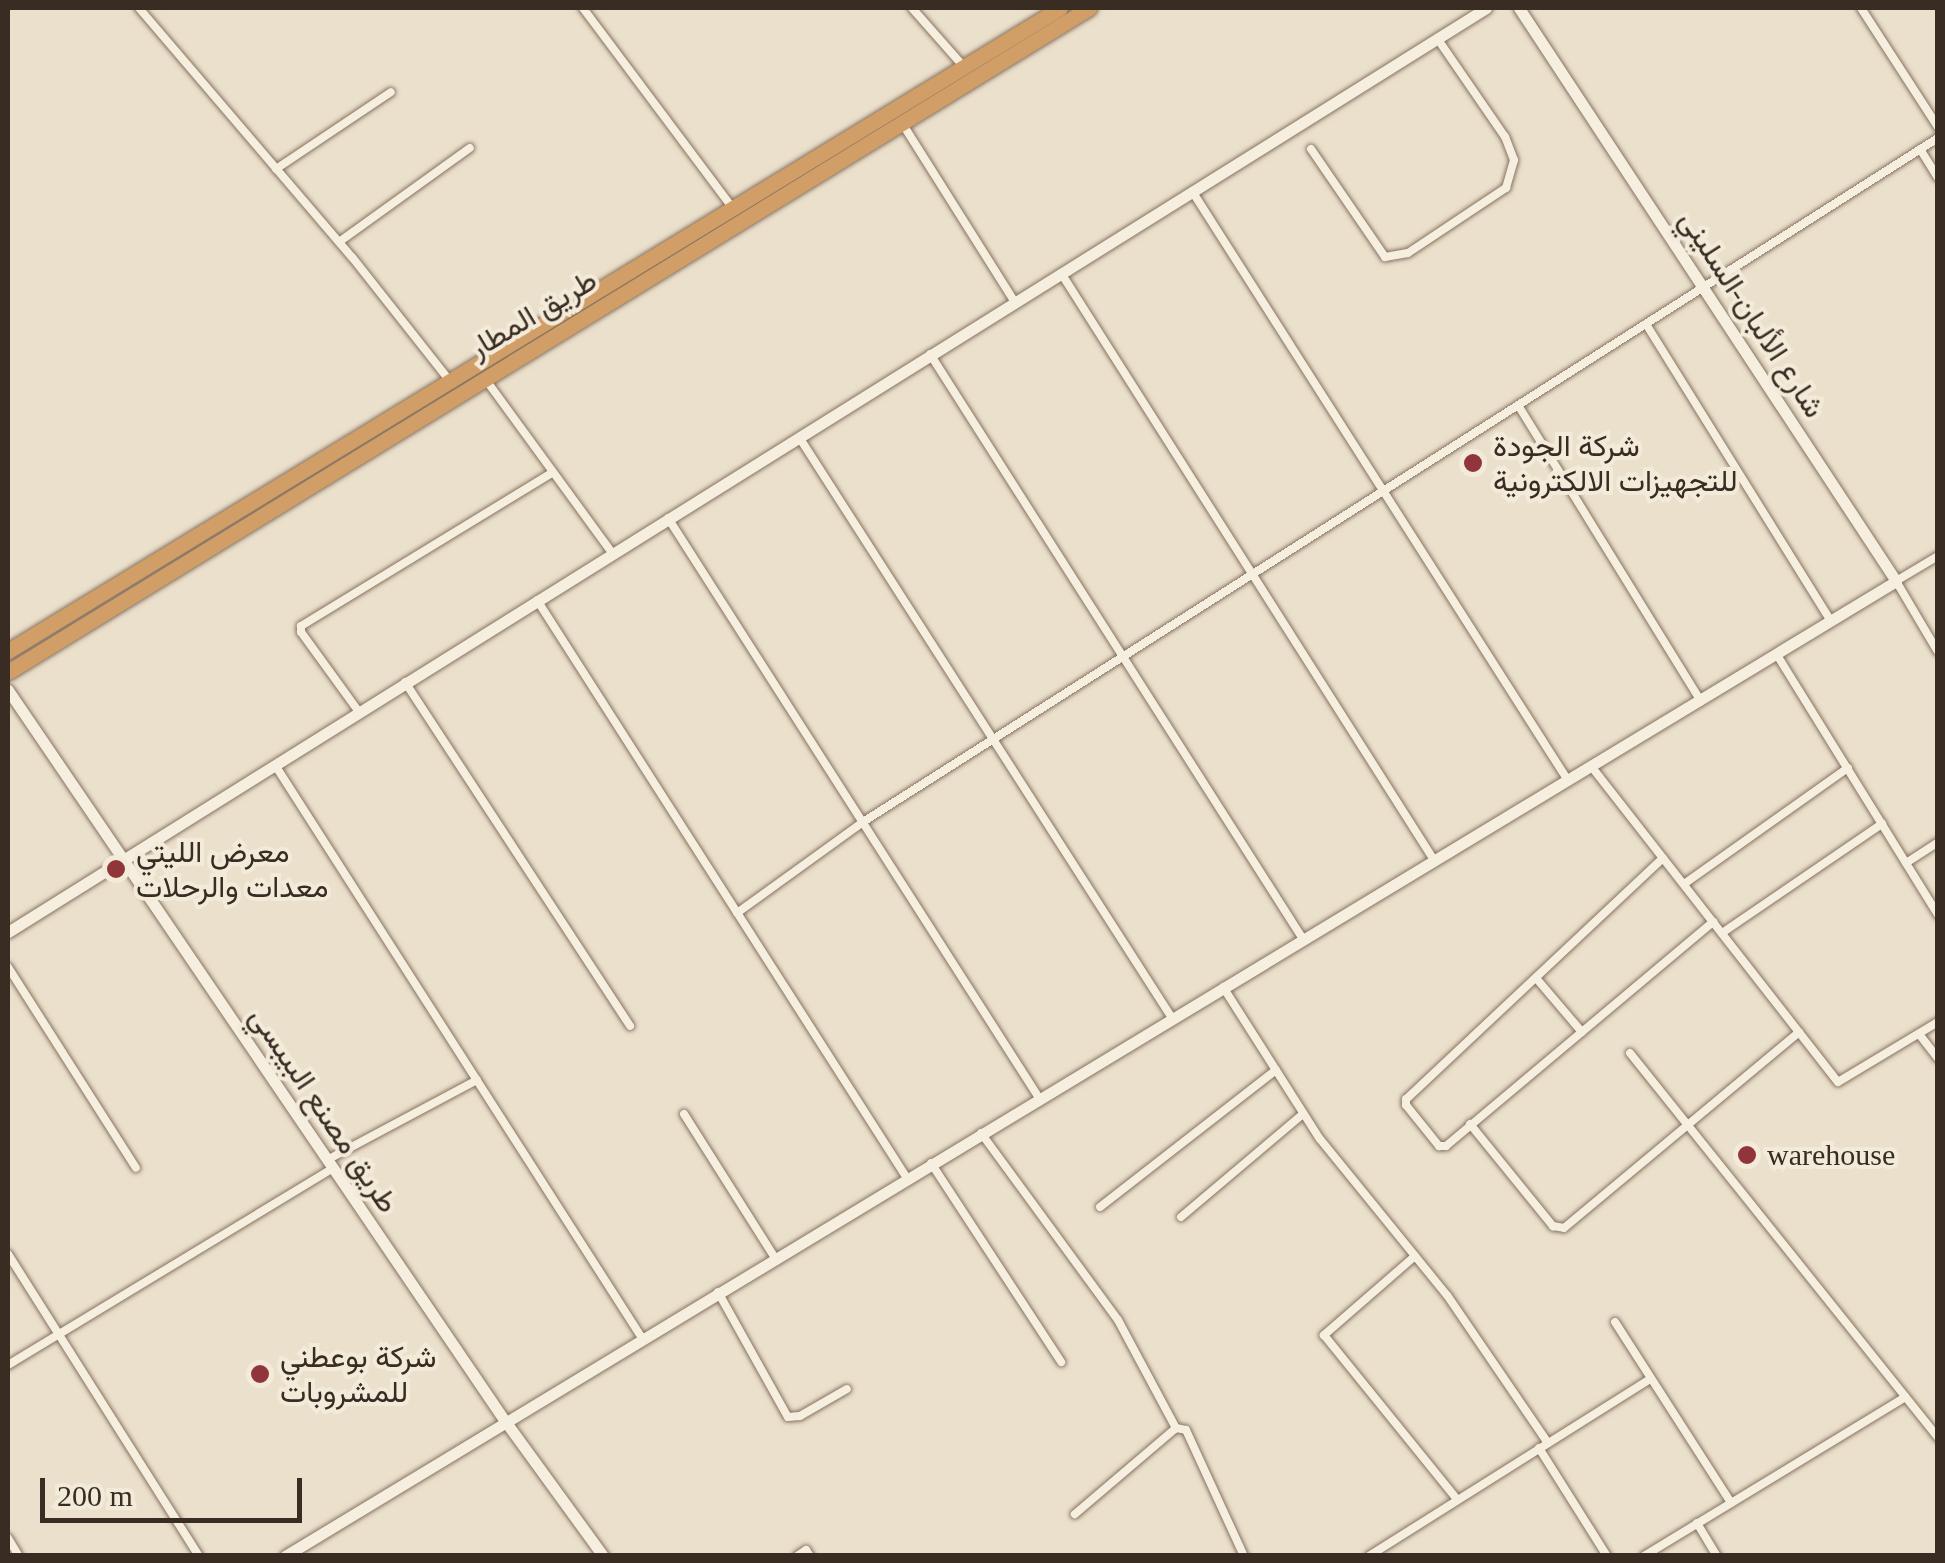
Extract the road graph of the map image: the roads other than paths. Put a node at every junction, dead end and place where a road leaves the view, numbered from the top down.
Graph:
1 (139, 8) edge
2 (583, 8) edge
3 (912, 8) edge
4 (1060, 8) edge
5 (1090, 8) edge
6 (1486, 8) edge
7 (1519, 8) edge
8 (1861, 8) edge
9 (1438, 38) junction
10 (964, 67) junction
11 (391, 92) dead end
12 (902, 122) junction
13 (1938, 127) edge
14 (1938, 138) edge
15 (470, 148) dead end
16 (1312, 149) dead end
17 (1920, 149) junction
18 (813, 167) junction
19 (276, 168) junction
20 (1938, 178) edge
21 (1192, 191) junction
22 (732, 207) junction
23 (339, 242) junction
24 (1061, 272) junction
25 (1705, 286) junction
26 (1014, 300) junction
27 (1646, 324) junction
28 (930, 354) junction
29 (484, 376) junction
30 (449, 380) junction
31 (1518, 405) junction
32 (799, 437) junction
33 (338, 448) junction
34 (349, 462) junction
35 (553, 472) junction
36 (1386, 492) junction
37 (668, 518) junction
38 (612, 553) junction
39 (1938, 556) edge
40 (1255, 576) junction
41 (1896, 582) junction
42 (537, 600) junction
43 (1831, 620) junction
44 (8, 650) edge
45 (1938, 652) edge
46 (1778, 654) junction
47 (1124, 659) junction
48 (8, 672) edge
49 (406, 682) junction
50 (8, 690) edge
51 (1700, 700) junction
52 (359, 712) junction
53 (994, 740) junction
54 (275, 764) junction
55 (1591, 766) junction
56 (1848, 768) junction
57 (1567, 779) junction
58 (863, 822) junction
59 (1882, 824) junction
60 (1938, 842) edge
61 (1663, 858) junction
62 (122, 860) junction
63 (1434, 860) junction
64 (1906, 863) junction
65 (1684, 884) junction
66 (737, 913) junction
67 (1938, 915) edge
68 (1713, 922) junction
69 (8, 932) edge
70 (1722, 934) junction
71 (1303, 939) junction
72 (8, 967) edge
73 (1536, 978) junction
74 (1223, 986) junction
75 (1172, 1018) junction
76 (1938, 1022) edge
77 (630, 1026) dead end
78 (1582, 1032) junction
79 (1799, 1032) junction
80 (1918, 1034) junction
81 (1630, 1053) dead end
82 (1938, 1058) edge
83 (1276, 1070) junction
84 (477, 1080) junction
85 (1039, 1098) junction
86 (684, 1114) dead end
87 (1303, 1114) junction
88 (1470, 1124) junction
89 (1688, 1126) junction
90 (981, 1133) junction
91 (330, 1164) junction
92 (931, 1164) junction
93 (136, 1168) dead end
94 (907, 1178) junction
95 (1100, 1207) dead end
96 (1182, 1217) dead end
97 (8, 1254) edge
98 (1416, 1256) junction
99 (775, 1258) junction
100 (718, 1292) junction
101 (1614, 1322) dead end
102 (59, 1334) junction
103 (642, 1338) junction
104 (1060, 1362) dead end
105 (8, 1365) edge
106 (1650, 1379) junction
107 (847, 1389) dead end
108 (1905, 1396) junction
109 (505, 1421) junction
110 (1176, 1428) junction
111 (1938, 1438) edge
112 (1548, 1443) junction
113 (1539, 1448) junction
114 (1458, 1500) junction
115 (1732, 1502) junction
116 (1075, 1514) dead end
117 (1697, 1523) junction
118 (8, 1538) edge
119 (1390, 1542) junction
120 (598, 1554) edge
121 (18, 1556) edge
122 (199, 1556) edge
123 (284, 1556) edge
124 (797, 1556) edge
125 (810, 1556) edge
126 (1244, 1556) edge
127 (1369, 1556) edge
128 (1383, 1556) edge
129 (1607, 1556) edge
130 (1644, 1556) edge
131 (1716, 1556) edge

1 - 19 street
2 - 22 street
3 - 10 street
4 - 10 highway, طريق المطار
5 - 12 highway, طريق المطار
6 - 9 street
7 - 25 street, شارع الألبان-السليني
8 - 13 street
9 - 16 street
9 - 21 street
10 - 18 highway, طريق المطار
11 - 19 street
12 - 18 highway, طريق المطار
12 - 26 street
14 - 17 street
15 - 23 street
17 - 20 street
17 - 25 street
18 - 22 highway, طريق المطار
18 - 29 highway, طريق المطار
19 - 23 street
21 - 24 street
21 - 36 street
22 - 30 highway, طريق المطار
23 - 30 street
24 - 26 street
24 - 40 street
25 - 27 street
25 - 41 street, شارع الألبان-السليني
26 - 28 street
27 - 31 street
27 - 43 street
28 - 32 street
28 - 47 street
29 - 34 highway, طريق المطار
29 - 35 street
30 - 33 highway, طريق المطار
31 - 36 street
31 - 51 street
32 - 37 street
32 - 53 street
33 - 34 highway
33 - 44 highway, طريق المطار
34 - 48 highway, طريق المطار
35 - 38 street
35 - 52 street
36 - 40 street
36 - 57 street
37 - 38 street
37 - 58 street
38 - 42 street
39 - 41 street
40 - 47 street
40 - 63 street
41 - 43 street
41 - 45 street, شارع الألبان-السليني
42 - 49 street
42 - 66 street
43 - 46 street
46 - 51 street
46 - 56 street
47 - 53 street
47 - 71 street
49 - 52 street
49 - 77 street
50 - 62 street, طريق مصنع البيبسي
51 - 55 street
52 - 54 street
53 - 58 street
53 - 75 street
54 - 62 street
54 - 84 street
55 - 57 street
55 - 61 street
56 - 59 street
56 - 65 street
57 - 63 street
58 - 66 street
58 - 85 street
59 - 64 street
59 - 70 street
60 - 64 street
61 - 65 street
61 - 73 street
62 - 69 street
62 - 91 street, طريق مصنع البيبسي
63 - 71 street
64 - 67 street
65 - 68 street
66 - 94 street
68 - 70 street
68 - 78 street
70 - 79 street
71 - 74 street
72 - 93 street
73 - 78 street
73 - 88 street
74 - 75 street
74 - 83 street
75 - 85 street
76 - 80 street
78 - 88 street
79 - 80 street
79 - 89 street
80 - 82 street
81 - 89 street
83 - 87 street
83 - 95 street
84 - 91 street
84 - 103 street
85 - 90 street
86 - 99 street
87 - 96 street
87 - 98 street
88 - 89 street
89 - 108 street
90 - 92 street
90 - 110 street
91 - 102 street
91 - 109 street, طريق مصنع البيبسي
92 - 94 street
92 - 104 street
94 - 99 street
97 - 102 street
98 - 112 street
98 - 114 street
99 - 100 street
100 - 103 street
100 - 107 street
101 - 106 street
102 - 105 street
102 - 122 street
103 - 109 street
106 - 112 street
106 - 115 street
108 - 111 street
108 - 115 street
109 - 120 street, طريق مصنع البيبسي
109 - 123 street
110 - 116 street
110 - 126 street
112 - 113 street
113 - 114 street
113 - 129 street
114 - 119 street
115 - 117 street
117 - 130 street
117 - 131 street
118 - 121 street
119 - 127 street
119 - 128 street
124 - 125 street

